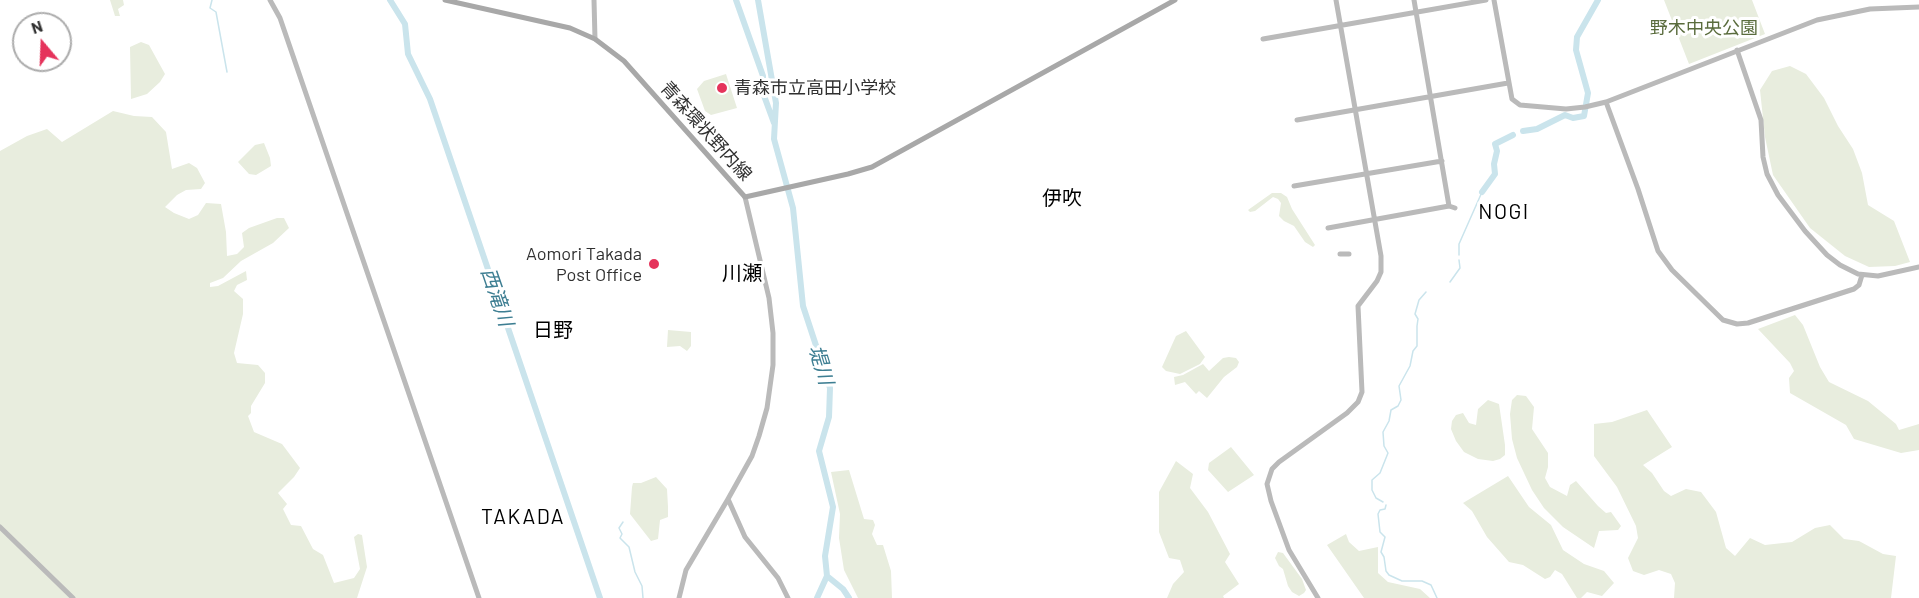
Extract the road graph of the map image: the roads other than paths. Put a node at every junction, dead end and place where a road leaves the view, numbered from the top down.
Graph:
1 (270, 0) edge
2 (445, 0) edge
3 (594, 0) edge
4 (1175, 0) edge
5 (1336, 0) edge
6 (1413, 0) edge
7 (1486, 0) edge
8 (1494, 0) edge
9 (1919, 7) edge
10 (1416, 12) junction
11 (1341, 25) junction
12 (595, 39) junction
13 (1263, 39) dead end
14 (1737, 50) junction
15 (1508, 83) junction
16 (1430, 96) junction
17 (1606, 102) junction
18 (1355, 110) junction
19 (1297, 120) dead end
20 (1442, 161) junction
21 (1366, 174) junction
22 (1294, 186) dead end
23 (745, 197) junction
24 (1374, 220) junction
25 (1328, 228) dead end
26 (1340, 254) dead end
27 (1349, 254) dead end
28 (1919, 267) edge
29 (1862, 275) junction
30 (728, 499) junction
31 (0, 527) edge
32 (74, 598) edge
33 (479, 598) edge
34 (679, 598) edge
35 (788, 598) edge
36 (1318, 598) edge

1 - 33 street
2 - 12 main road, 青森環状野内線
3 - 12 street
4 - 23 main road, 青森環状野内線
5 - 11 street
6 - 10 street
7 - 10 street
8 - 15 street
9 - 14 street
10 - 11 street
10 - 16 street
11 - 13 street
11 - 18 street
12 - 23 main road, 青森環状野内線
14 - 17 street
14 - 29 street
15 - 16 street
15 - 17 street
16 - 18 street
16 - 20 street
17 - 29 street
18 - 19 street
18 - 21 street
20 - 21 street
20 - 24 street
21 - 22 street
21 - 24 street
23 - 30 street
24 - 25 street
24 - 36 street
26 - 27 street
28 - 29 street
30 - 34 street
30 - 35 street
31 - 32 street

